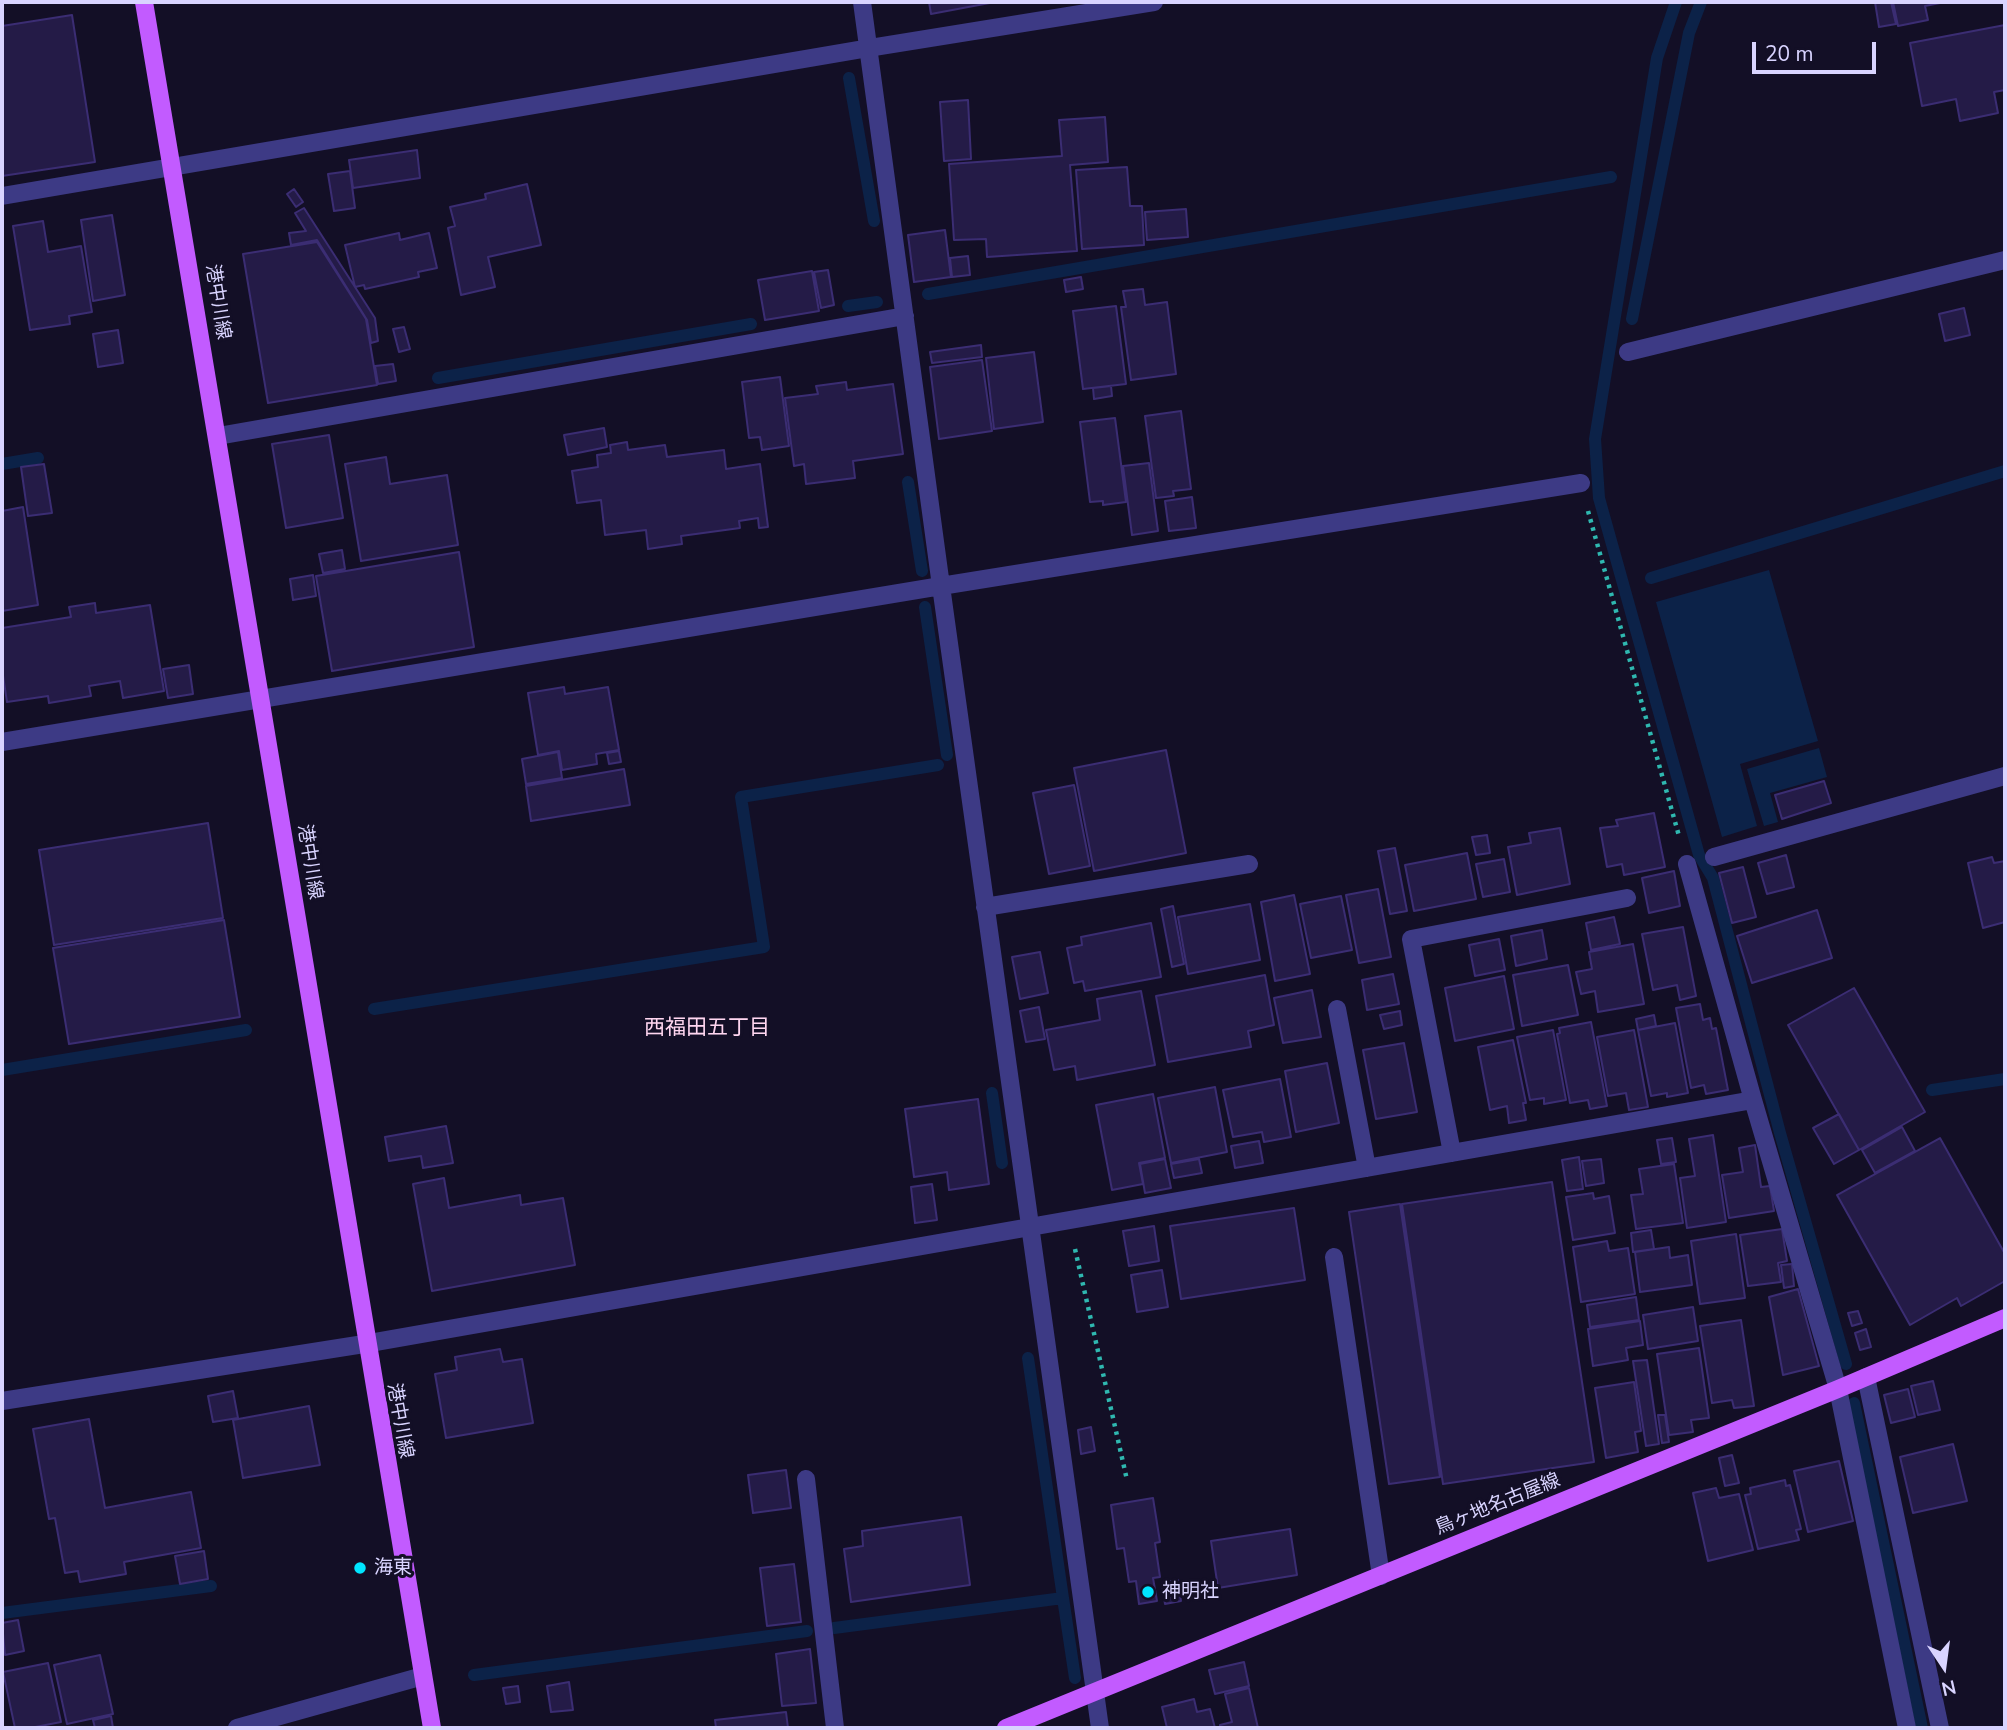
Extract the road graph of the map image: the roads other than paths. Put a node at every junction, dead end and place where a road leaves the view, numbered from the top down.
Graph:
1 (144, 2) edge
2 (862, 2) edge
3 (1154, 2) edge
4 (869, 48) junction
5 (173, 167) junction
6 (2, 196) edge
7 (2005, 260) edge
8 (905, 316) junction
9 (1628, 352) dead end
10 (218, 436) junction
11 (1581, 483) road end
12 (941, 586) junction
13 (261, 700) junction
14 (2, 742) edge
15 (2005, 776) edge
16 (1714, 857) dead end
17 (1249, 864) dead end
18 (1687, 864) road end
19 (1627, 898) dead end
20 (985, 907) junction
21 (1337, 1009) dead end
22 (1753, 1100) junction
23 (1452, 1153) junction
24 (1367, 1168) junction
25 (1030, 1228) junction
26 (1334, 1257) dead end
27 (2005, 1318) edge
28 (364, 1344) junction
29 (1866, 1377) junction
30 (1838, 1389) junction
31 (2, 1401) edge
32 (806, 1479) dead end
33 (1381, 1576) junction
34 (423, 1676) junction
35 (1094, 1693) junction
36 (237, 1728) edge
37 (432, 1728) edge
38 (835, 1728) edge
39 (1006, 1728) edge
40 (1100, 1728) edge
41 (1907, 1728) edge
42 (1940, 1728) edge

1 - 5 main road, 港中川線
2 - 4 street
3 - 4 street
4 - 5 street
4 - 8 street
5 - 6 street
5 - 10 main road, 港中川線
7 - 9 street
8 - 10 street
8 - 12 street
10 - 13 main road, 港中川線
11 - 12 street
12 - 13 street
12 - 20 street
13 - 14 street
13 - 28 main road, 港中川線
15 - 16 street
17 - 20 street
18 - 22 street
19 - 23 street
20 - 25 street
21 - 24 street
22 - 23 street
22 - 30 street
23 - 24 street
24 - 25 street
25 - 28 street
25 - 35 street
26 - 33 street
27 - 29 main road, 鳥ヶ地名古屋線
28 - 31 street
28 - 34 main road, 港中川線
29 - 30 main road, 鳥ヶ地名古屋線
29 - 42 street
30 - 33 main road, 鳥ヶ地名古屋線
30 - 41 street
32 - 38 street
33 - 35 main road, 鳥ヶ地名古屋線
34 - 36 street
34 - 37 main road, 港中川線
35 - 39 main road, 鳥ヶ地名古屋線
35 - 40 street

